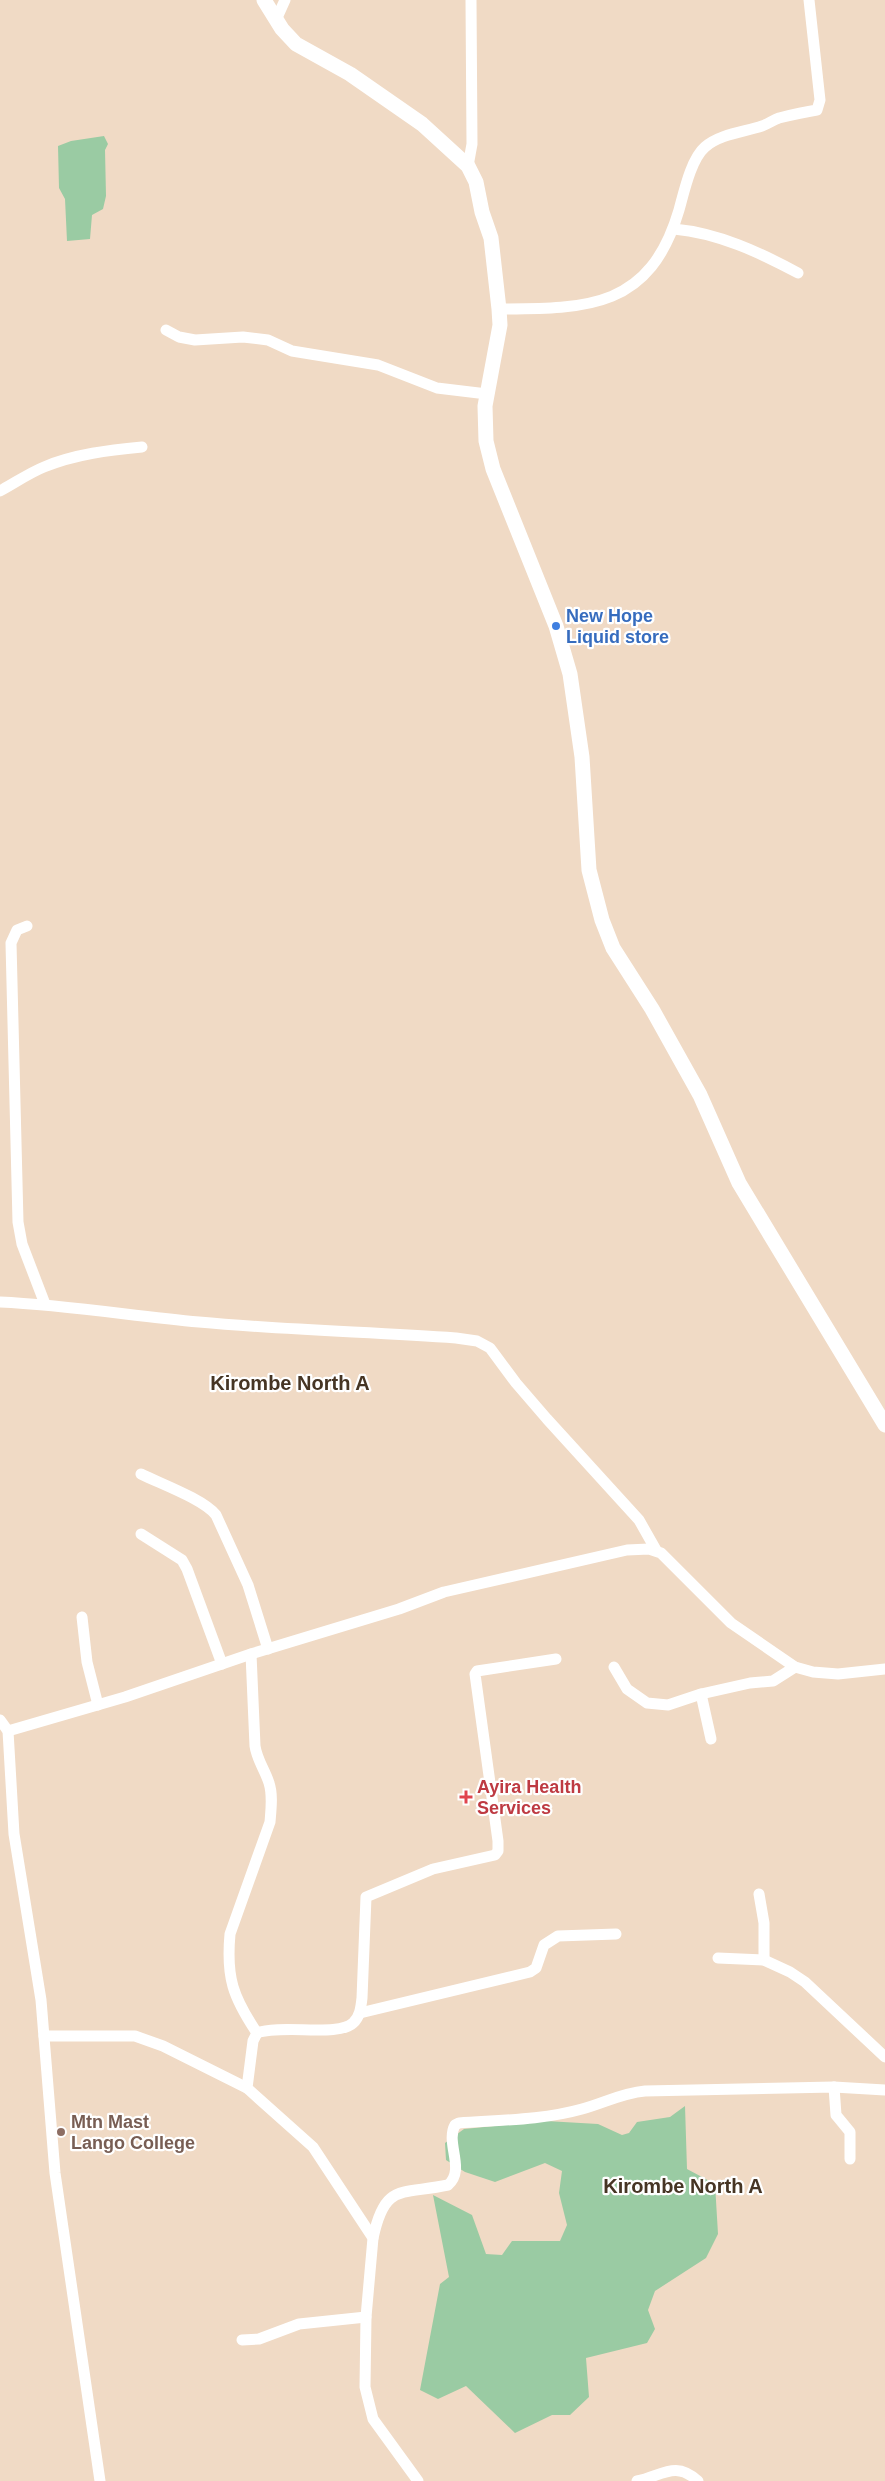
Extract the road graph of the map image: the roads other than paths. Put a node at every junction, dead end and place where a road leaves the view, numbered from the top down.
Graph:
1 (264, 0) edge
2 (285, 0) edge
3 (471, 0) edge
4 (809, 0) edge
5 (276, 20) junction
6 (468, 166) junction
7 (674, 229) junction
8 (798, 273) dead end
9 (499, 309) junction
10 (166, 330) dead end
11 (487, 394) junction
12 (142, 447) dead end
13 (0, 491) edge
14 (27, 926) dead end
15 (0, 1302) edge
16 (45, 1304) junction
17 (885, 1424) edge
18 (141, 1474) dead end
19 (141, 1534) dead end
20 (656, 1550) junction
21 (82, 1617) dead end
22 (268, 1648) junction
23 (251, 1654) junction
24 (556, 1659) dead end
25 (222, 1664) junction
26 (614, 1667) dead end
27 (795, 1667) junction
28 (885, 1669) edge
29 (702, 1694) junction
30 (98, 1705) junction
31 (0, 1720) edge
32 (8, 1731) junction
33 (711, 1739) dead end
34 (759, 1894) dead end
35 (616, 1934) dead end
36 (718, 1958) dead end
37 (764, 1960) junction
38 (360, 2013) junction
39 (257, 2034) junction
40 (44, 2036) junction
41 (885, 2057) edge
42 (834, 2087) junction
43 (247, 2088) junction
44 (885, 2090) edge
45 (850, 2160) dead end
46 (373, 2238) junction
47 (366, 2317) junction
48 (242, 2340) dead end
49 (100, 2481) edge
50 (418, 2481) edge
51 (637, 2481) edge
52 (698, 2481) edge

1 - 5 street
2 - 5 street
3 - 6 street
4 - 7 street
5 - 6 street
6 - 9 street
7 - 8 street
7 - 9 street
9 - 11 street
10 - 11 street
11 - 17 street
12 - 13 street
14 - 16 street
15 - 16 street
16 - 20 street
18 - 22 street
19 - 25 street
20 - 22 street
20 - 27 street
21 - 30 street
22 - 23 street
23 - 25 street
23 - 39 street
24 - 38 street
25 - 30 street
26 - 29 street
27 - 28 street
27 - 29 street
29 - 33 street
30 - 32 street
31 - 32 street
32 - 40 street
34 - 37 street
35 - 38 street
36 - 37 street
37 - 41 street
38 - 39 street
39 - 43 street
40 - 43 street
40 - 49 street
42 - 44 street
42 - 45 street
42 - 46 street
43 - 46 street
46 - 47 street
47 - 48 street
47 - 50 street
51 - 52 street

